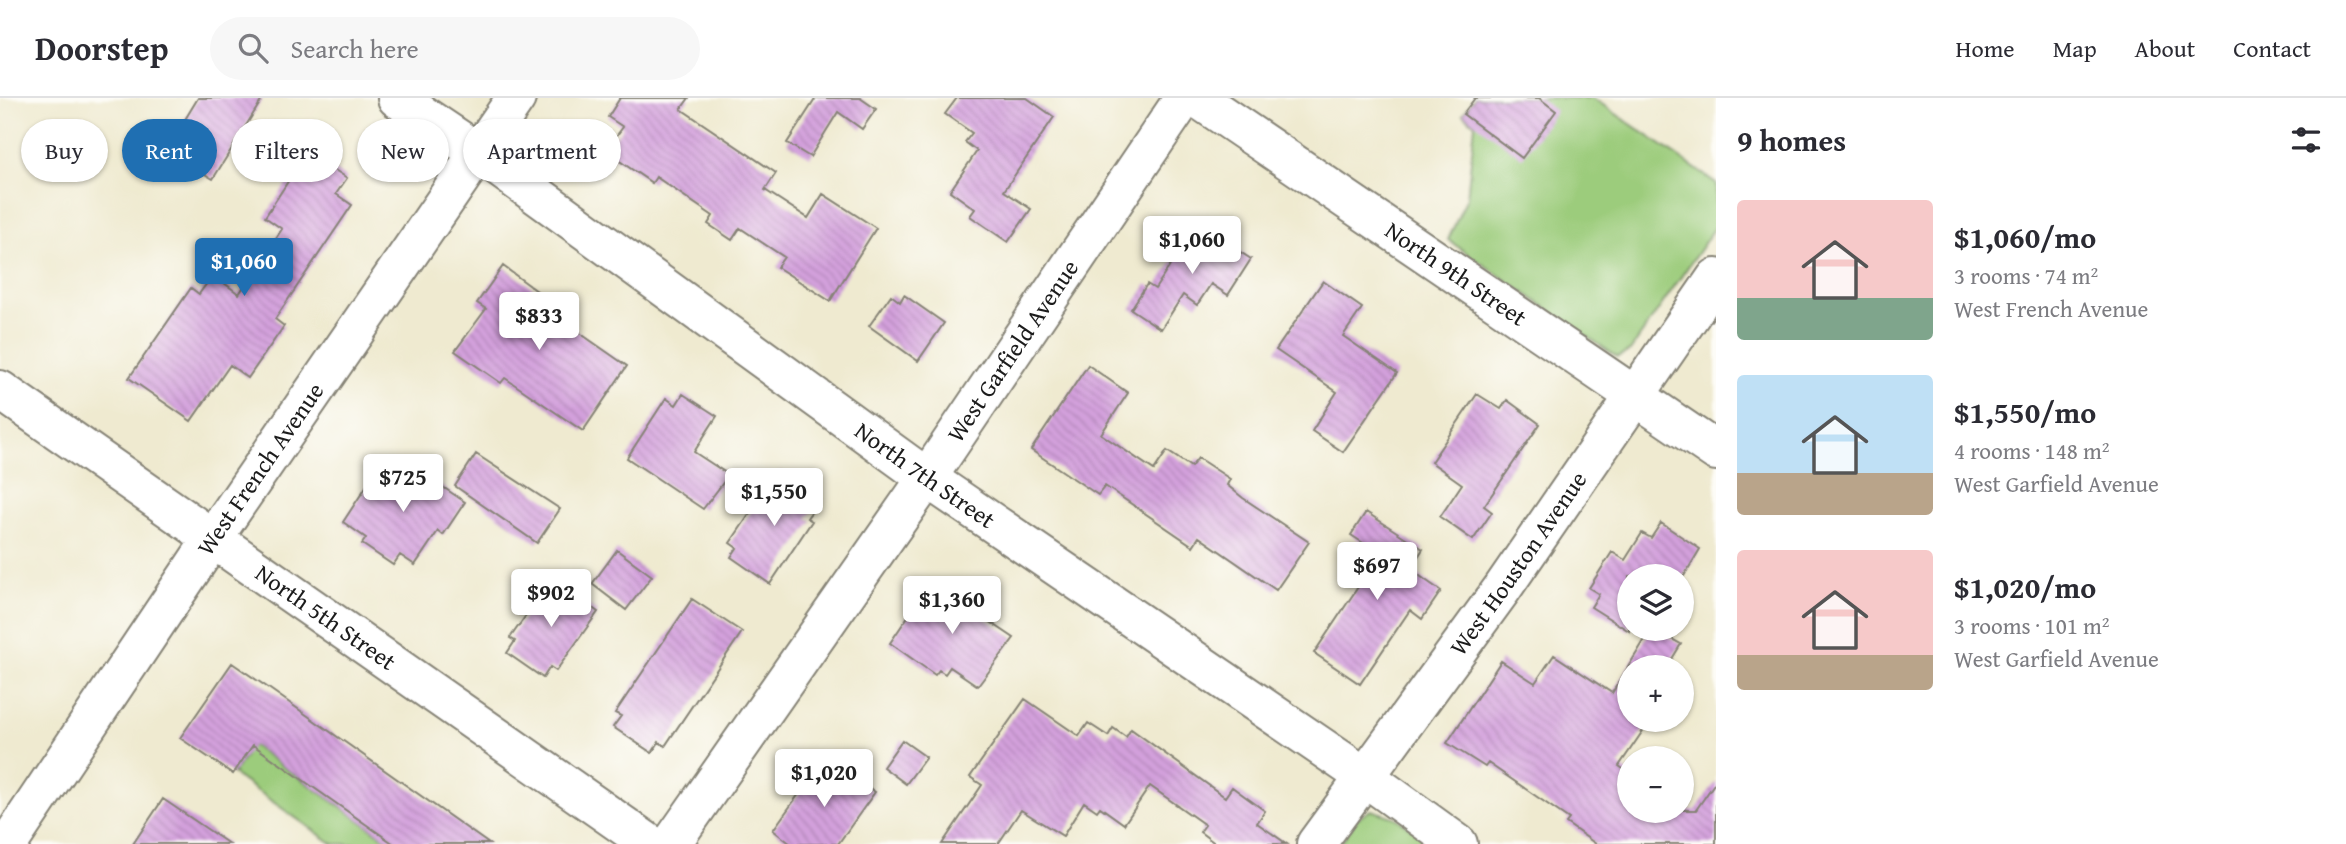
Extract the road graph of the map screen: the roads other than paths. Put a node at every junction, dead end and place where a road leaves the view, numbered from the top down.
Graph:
1 (397, 98) edge
2 (516, 98) edge
3 (1184, 98) edge
4 (1197, 98) edge
5 (501, 119) edge
6 (463, 143) edge
7 (463, 175) edge
8 (518, 182) edge
9 (1716, 278) edge
10 (0, 390) edge
11 (1635, 394) junction
12 (1716, 451) edge
13 (927, 478) junction
14 (213, 538) junction
15 (1364, 776) junction
16 (8, 844) edge
17 (650, 844) edge
18 (671, 844) edge
19 (1316, 844) edge
20 (1458, 844) edge

1 - 6 street, North 7th Street
2 - 5 street, West French Avenue
3 - 13 street, West Garfield Avenue
4 - 11 street, North 9th Street
7 - 14 street, West French Avenue
8 - 13 street, North 7th Street
9 - 11 street, West Houston Avenue
10 - 14 street, North 5th Street
11 - 12 street, North 9th Street
11 - 15 street, West Houston Avenue
13 - 15 street, North 7th Street
13 - 18 street, West Garfield Avenue
14 - 16 street, West French Avenue
14 - 17 street, North 5th Street
15 - 19 street, West Houston Avenue
15 - 20 street, North 7th Street

